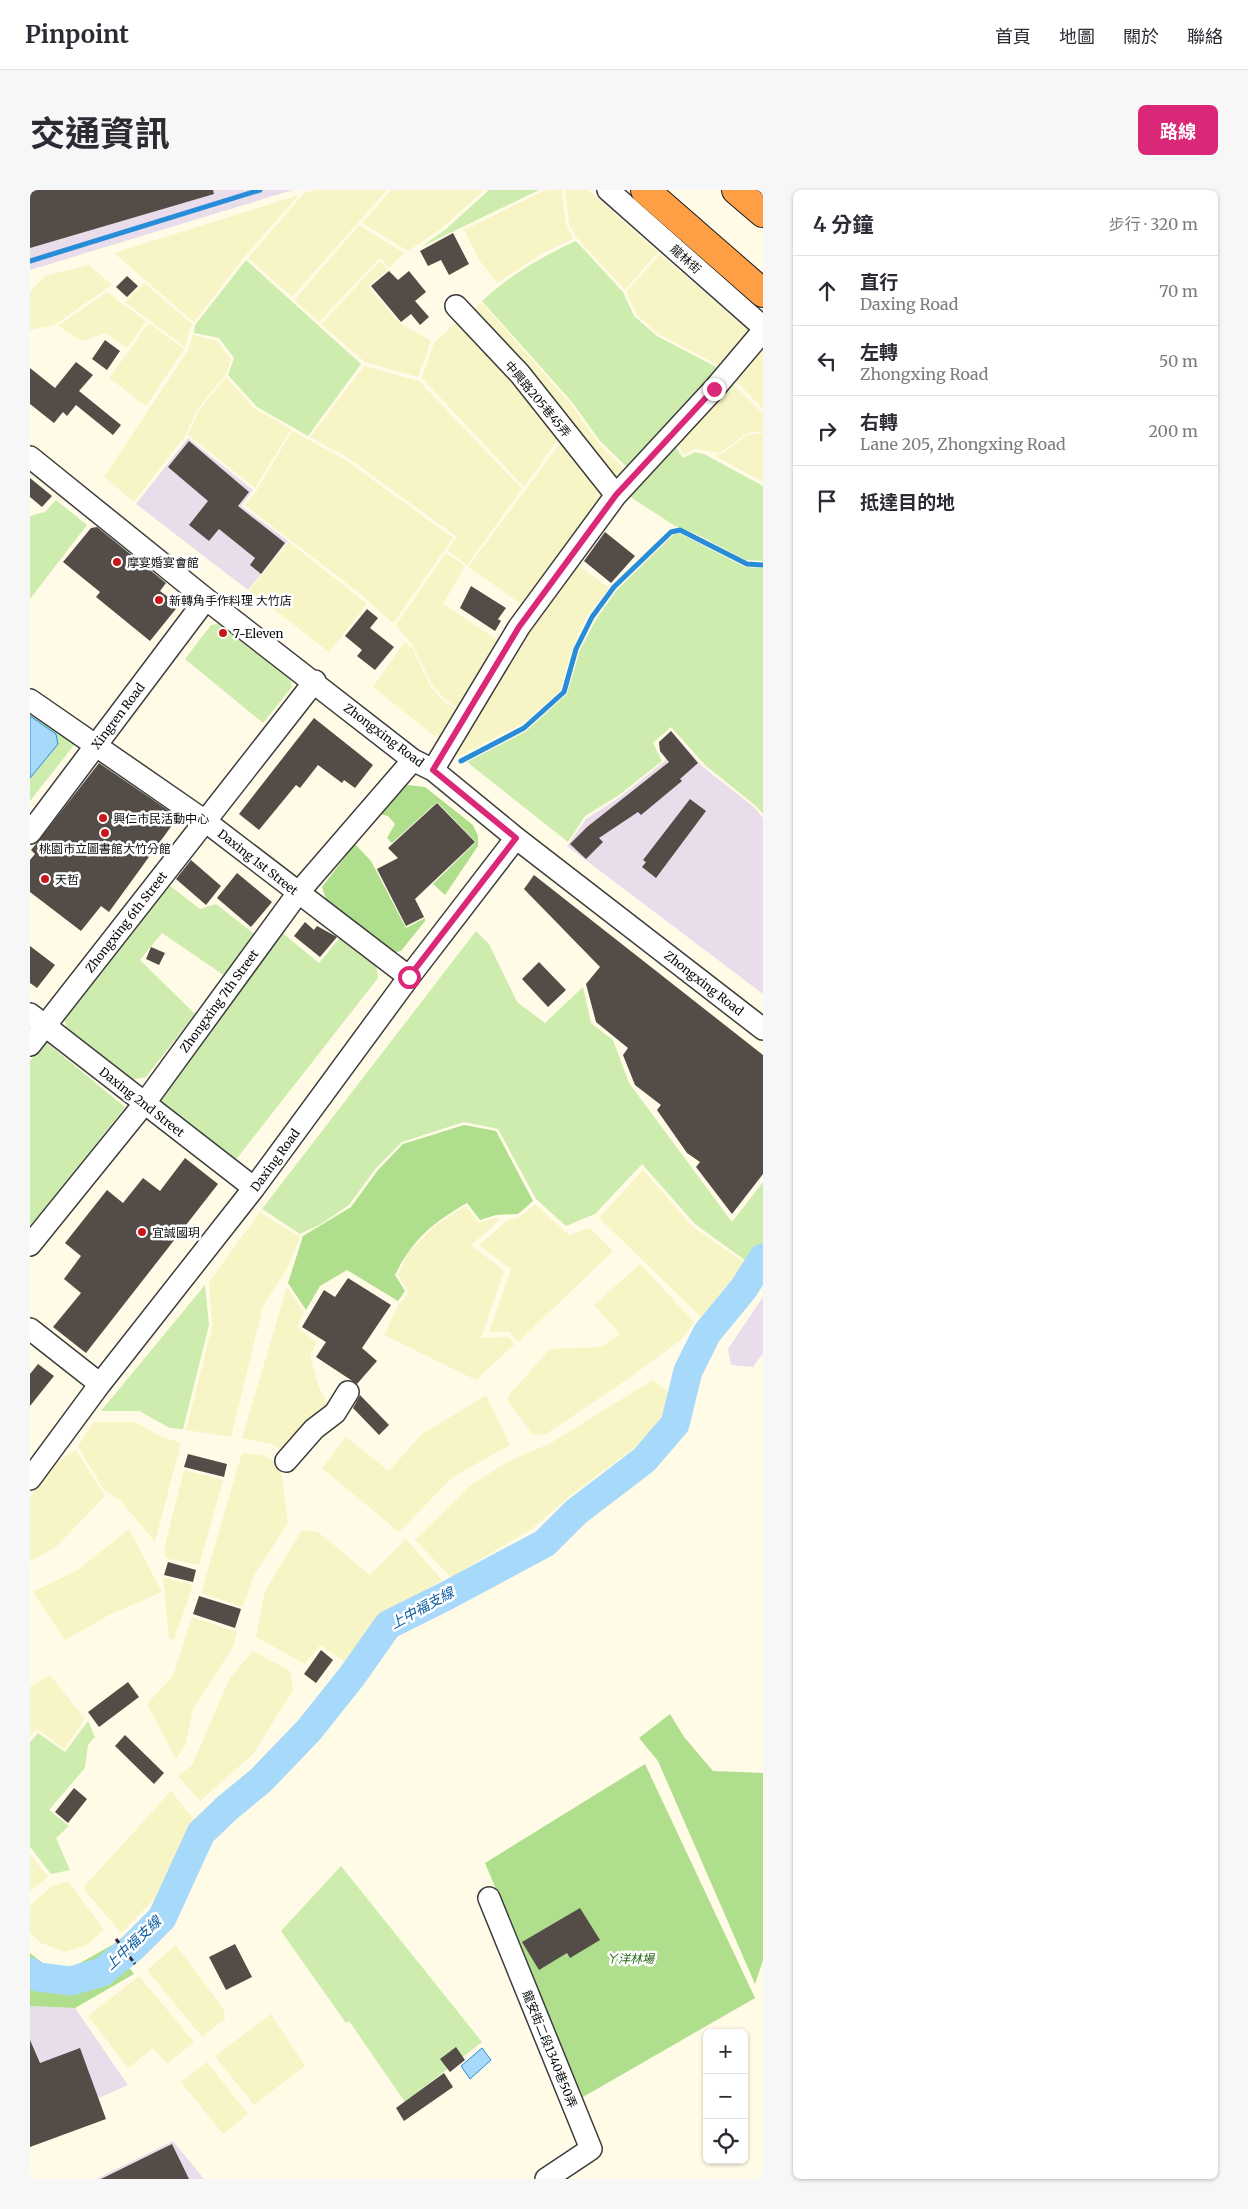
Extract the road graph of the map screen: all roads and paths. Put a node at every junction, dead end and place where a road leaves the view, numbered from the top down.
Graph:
1 (608, 190) edge
2 (645, 190) edge
3 (736, 190) edge
4 (763, 213) edge
5 (763, 292) edge
6 (456, 306) dead end
7 (763, 327) edge
8 (763, 331) edge
9 (30, 457) edge
10 (616, 495) junction
11 (206, 599) junction
12 (315, 681) junction
13 (30, 700) edge
14 (95, 745) junction
15 (413, 760) junction
16 (433, 770) junction
17 (205, 821) junction
18 (30, 833) edge
19 (516, 838) junction
20 (298, 893) junction
21 (409, 977) junction
22 (37, 1020) edge
23 (763, 1029) edge
24 (30, 1045) edge
25 (144, 1104) junction
26 (254, 1188) junction
27 (30, 1245) edge
28 (30, 1329) edge
29 (100, 1384) junction
30 (348, 1392) dead end
31 (286, 1461) dead end
32 (31, 1476) edge
33 (489, 1898) dead end
34 (116, 1940) dead end
35 (135, 1964) dead end
36 (546, 2179) edge

1 - 7 street, 龍林街
2 - 5 highway
3 - 4 highway
6 - 10 street, 中興路205巷45弄
8 - 10 street
9 - 11 street, Zhongxing Road
10 - 16 street
11 - 12 street, Zhongxing Road
11 - 14 street, Xingren Road
12 - 15 street, Zhongxing Road
12 - 17 street, Zhongxing 6th Street
13 - 14 street, Daxing 1st Street
14 - 17 street, Daxing 1st Street
14 - 18 street, Xingren Road
15 - 16 street, Zhongxing Road
15 - 20 street, Zhongxing 7th Street
16 - 19 street, Zhongxing Road
17 - 20 street, Daxing 1st Street
17 - 22 street, Zhongxing 6th Street
19 - 21 street, Daxing Road
19 - 23 street, Zhongxing Road
20 - 21 street, Daxing 1st Street
20 - 25 street, Zhongxing 7th Street
21 - 26 street, Daxing Road
22 - 24 street, Zhongxing 6th Street
22 - 25 street, Daxing 2nd Street
25 - 26 street, Daxing 2nd Street
25 - 27 street, Zhongxing 7th Street
26 - 29 street, Daxing Road
28 - 29 street
29 - 32 street, Daxing Road
30 - 31 street
33 - 36 street, 龍安街二段1340巷50弄
34 - 35 path

